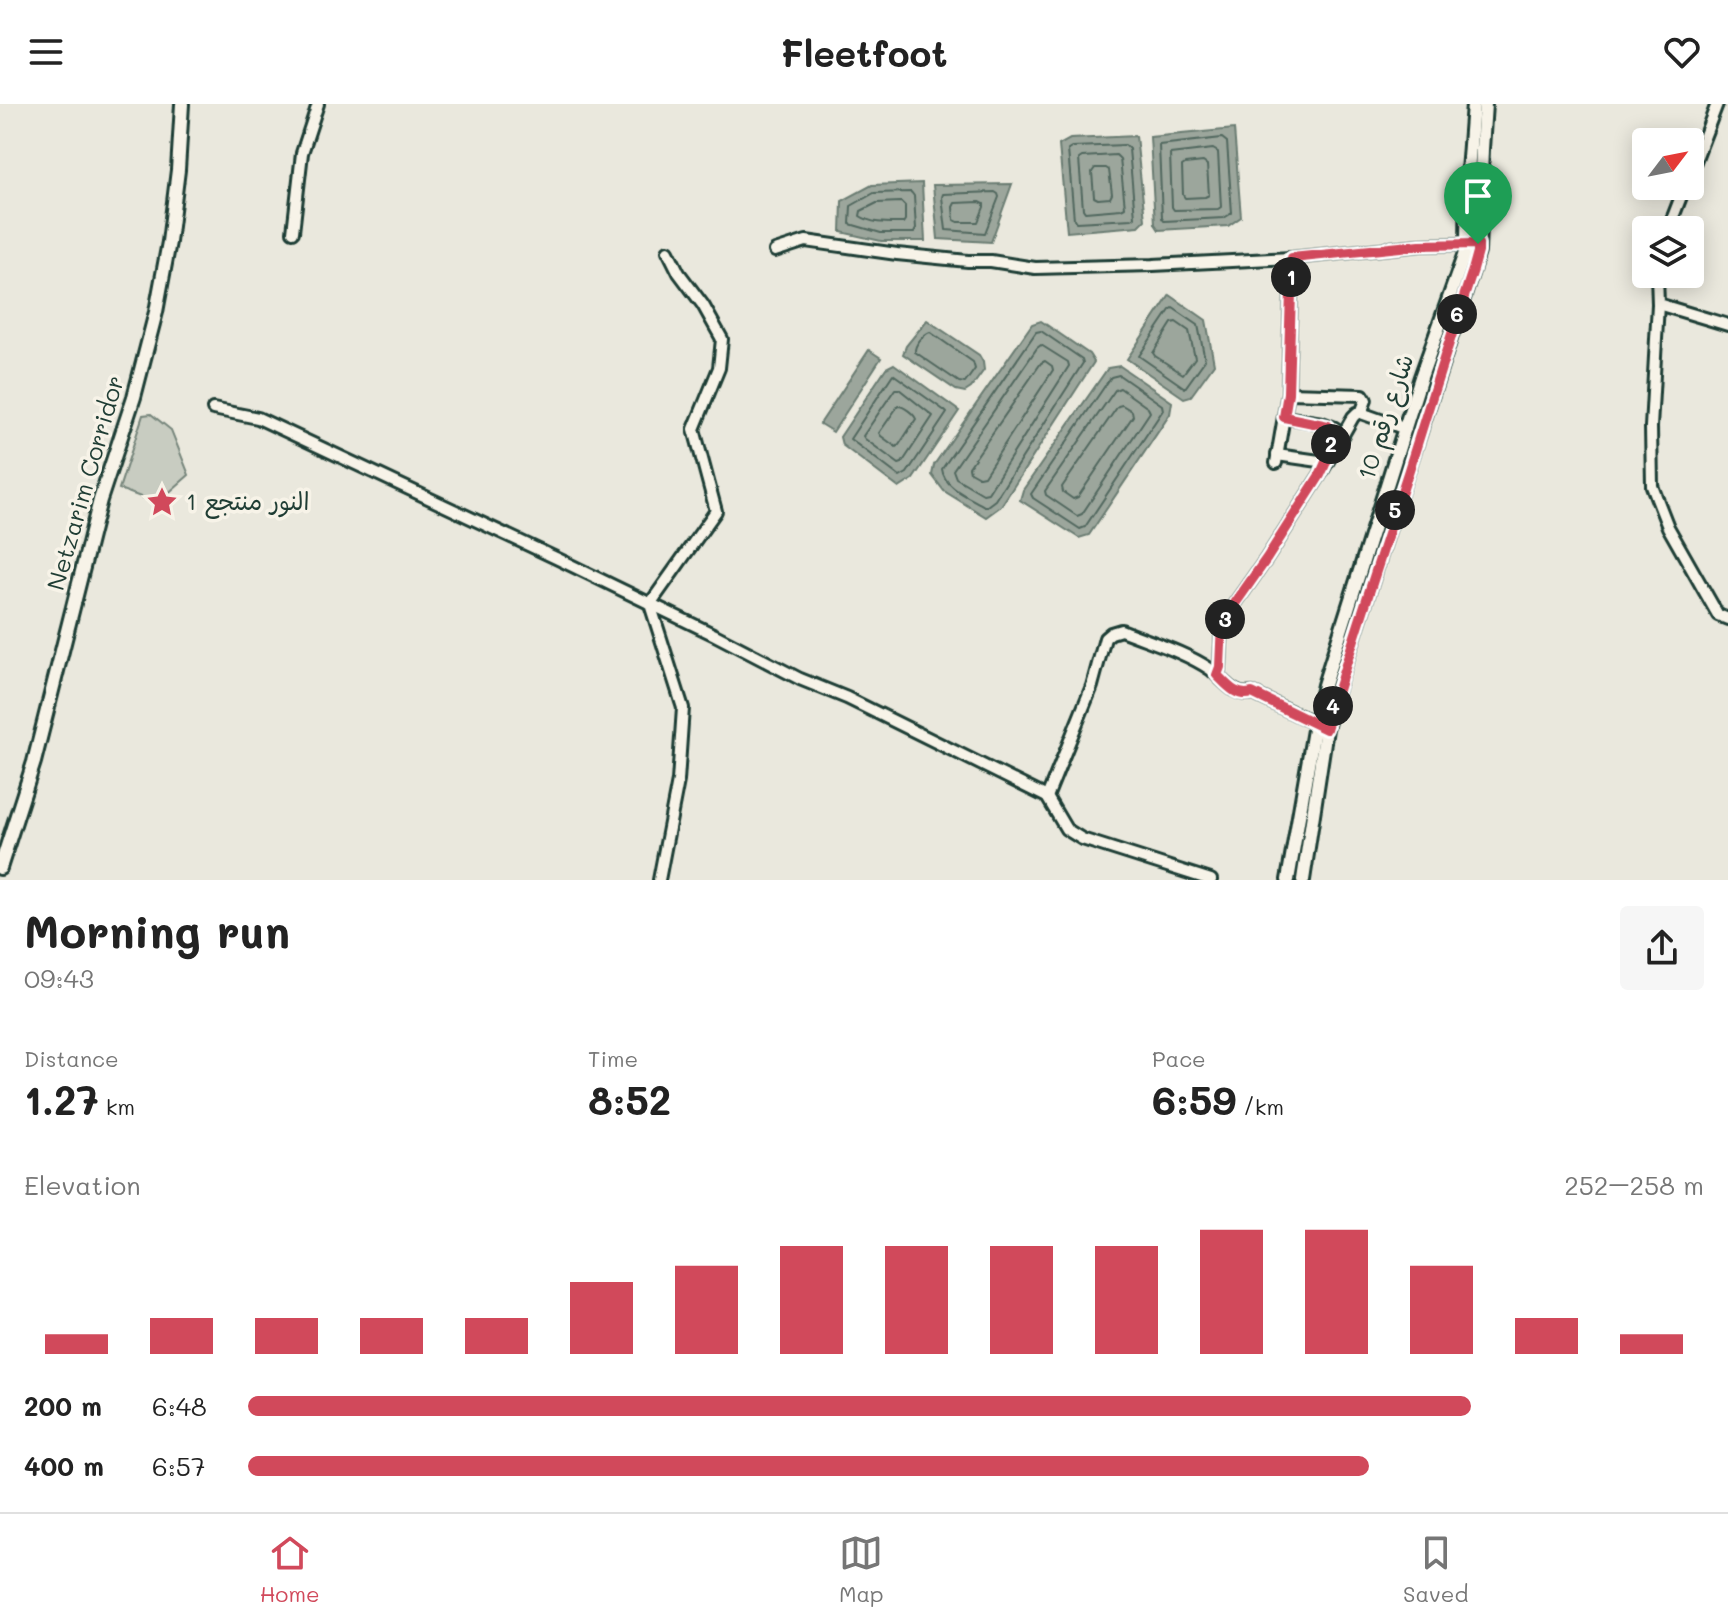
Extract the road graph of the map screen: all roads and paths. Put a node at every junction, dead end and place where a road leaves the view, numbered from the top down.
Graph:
1 (182, 104) edge
2 (318, 104) edge
3 (1473, 104) edge
4 (1485, 104) edge
5 (1717, 104) edge
6 (1704, 138) edge
7 (293, 232) dead end
8 (1472, 244) junction
9 (668, 251) dead end
10 (775, 251) dead end
11 (1292, 258) junction
12 (1657, 288) edge
13 (1658, 304) junction
14 (1728, 325) edge
15 (1288, 393) junction
16 (213, 409) dead end
17 (1361, 413) junction
18 (1284, 417) junction
19 (1328, 426) junction
20 (1406, 429) junction
21 (1345, 431) junction
22 (1326, 462) junction
23 (650, 604) junction
24 (1728, 619) edge
25 (1217, 675) junction
26 (1320, 726) junction
27 (1047, 797) junction
28 (0, 868) edge
29 (659, 880) edge
30 (1211, 880) edge
31 (1288, 880) edge
32 (1303, 880) edge

1 - 28 main road, Netzarim Corridor
2 - 7 street
3 - 8 main road, شارع رقم 10
4 - 8 main road, شارع رقم 10
5 - 6 street
8 - 11 street
8 - 20 main road, شارع رقم 10
8 - 26 main road, شارع رقم 10
9 - 23 street
10 - 11 street
11 - 15 street
12 - 13 street
13 - 14 street
13 - 24 street
15 - 17 street
15 - 18 street
16 - 23 street
17 - 20 street
17 - 21 street
18 - 19 street
18 - 22 street
19 - 21 street
19 - 22 street
20 - 26 main road, شارع رقم 10
21 - 22 street
22 - 25 street
23 - 27 street
23 - 29 street
25 - 26 street
25 - 27 street
26 - 31 main road, شارع رقم 10
26 - 32 main road, شارع رقم 10
27 - 30 street

